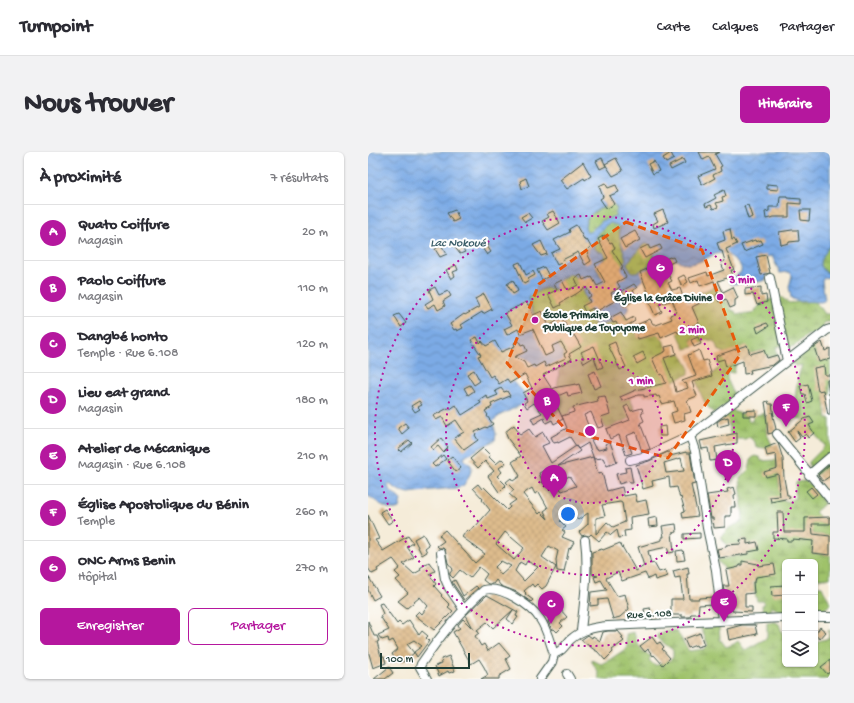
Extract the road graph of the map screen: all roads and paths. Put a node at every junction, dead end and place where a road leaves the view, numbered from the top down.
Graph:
1 (770, 278) dead end
2 (830, 329) edge
3 (787, 361) junction
4 (777, 434) dead end
5 (690, 436) junction
6 (830, 457) edge
7 (630, 460) dead end
8 (810, 475) junction
9 (830, 499) edge
10 (585, 540) dead end
11 (441, 553) dead end
12 (464, 610) junction
13 (818, 617) edge
14 (830, 617) edge
15 (782, 618) edge
16 (722, 620) junction
17 (581, 631) junction
18 (554, 654) junction
19 (427, 679) edge
20 (540, 679) edge

1 - 3 street
2 - 3 street
3 - 5 street
4 - 8 street
5 - 7 street
5 - 16 street
6 - 8 street
8 - 9 street
10 - 17 street
11 - 12 street
12 - 18 street
12 - 19 street
13 - 14 street
15 - 16 street, Rue 6.108
16 - 17 street, Rue 6.108
17 - 18 street
18 - 20 street

